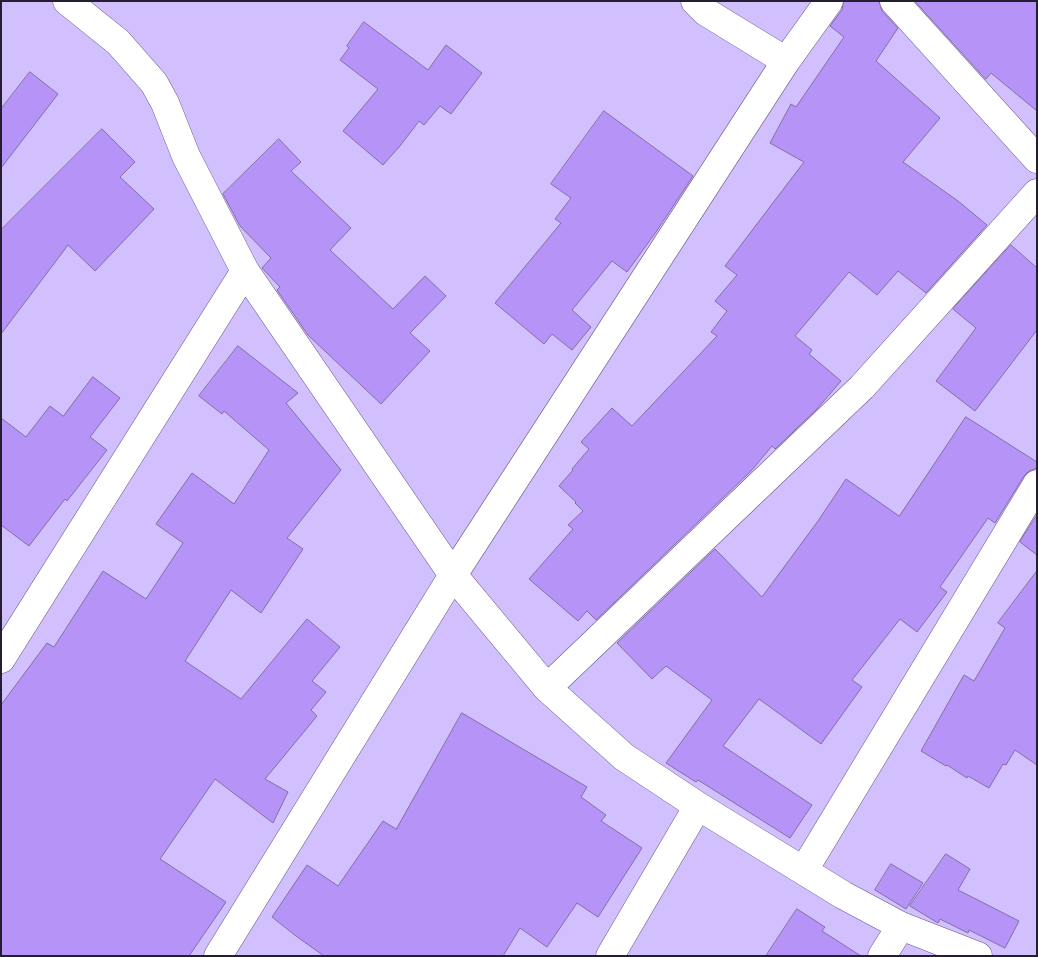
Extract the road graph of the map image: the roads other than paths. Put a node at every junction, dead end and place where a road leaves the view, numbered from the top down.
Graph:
1 (67, 1) edge
2 (678, 1) edge
3 (829, 1) edge
4 (894, 1) edge
5 (701, 7) edge
6 (786, 61) junction
7 (1037, 159) edge
8 (1037, 192) edge
9 (245, 271) junction
10 (1037, 484) edge
11 (453, 575) junction
12 (1, 659) edge
13 (547, 688) junction
14 (698, 806) junction
15 (804, 870) junction
16 (902, 926) junction
17 (218, 956) edge
18 (610, 956) edge
19 (882, 956) edge
20 (978, 956) edge

1 - 9 street
2 - 5 street
3 - 6 street
4 - 7 street
5 - 6 street
6 - 11 street
8 - 13 street
9 - 11 street
9 - 12 street
10 - 15 street
11 - 13 street
11 - 17 street
13 - 14 street
14 - 15 street
14 - 18 street
15 - 16 street
16 - 19 street
16 - 20 street

